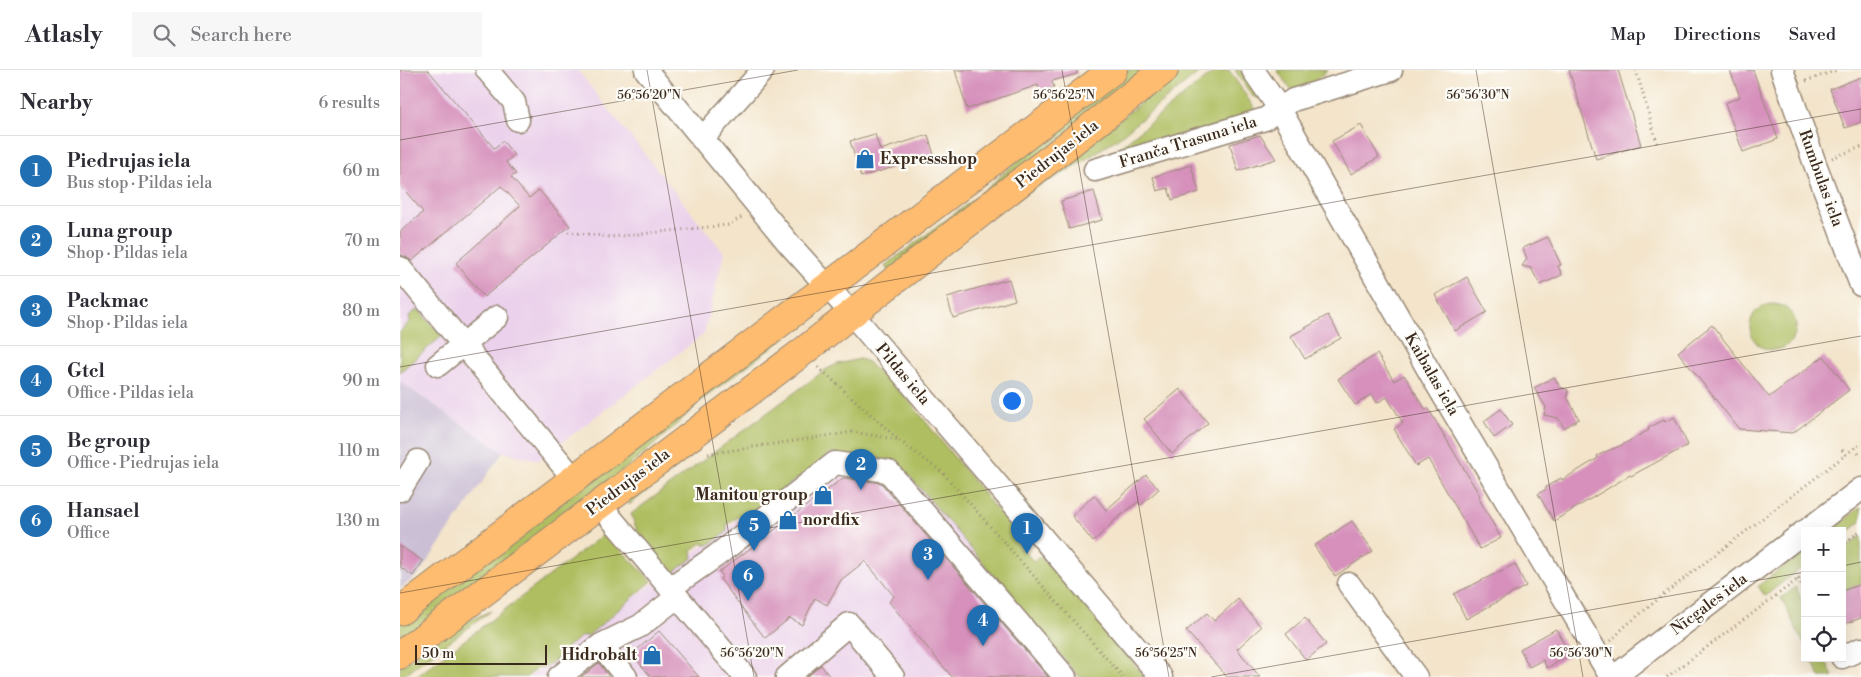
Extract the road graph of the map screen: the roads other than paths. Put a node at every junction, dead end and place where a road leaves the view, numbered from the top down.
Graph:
1 (487, 70) edge
2 (646, 70) edge
3 (763, 70) edge
4 (1112, 70) edge
5 (1164, 70) edge
6 (1253, 70) edge
7 (1391, 70) edge
8 (1792, 75) edge
9 (1279, 108) junction
10 (518, 120) dead end
11 (702, 139) junction
12 (1096, 170) dead end
13 (400, 268) edge
14 (1861, 285) edge
15 (828, 287) junction
16 (852, 314) junction
17 (497, 317) dead end
18 (463, 345) junction
19 (438, 365) dead end
20 (418, 461) dead end
21 (574, 480) junction
22 (1861, 489) edge
23 (400, 490) edge
24 (599, 504) junction
25 (1810, 527) edge
26 (1801, 534) edge
27 (1349, 584) dead end
28 (673, 593) junction
29 (400, 611) edge
30 (601, 645) junction
31 (1861, 649) edge
32 (400, 655) edge
33 (1846, 655) edge
34 (559, 677) edge
35 (626, 677) edge
36 (745, 677) edge
37 (787, 677) edge
38 (894, 677) edge
39 (1065, 677) edge
40 (1161, 677) edge
41 (1416, 677) edge
42 (1612, 677) edge

1 - 10 street
2 - 11 street, Pildas iela
3 - 11 street
4 - 15 main road, Piedrujas iela
5 - 16 main road, Piedrujas iela
6 - 9 street, Kaibalas iela
7 - 9 street, Franča Trasuna iela
8 - 14 street, Rumbulas iela
9 - 12 street, Franča Trasuna iela
9 - 42 street, Kaibalas iela
11 - 15 street, Pildas iela
13 - 18 street
15 - 16 street, Pildas iela
15 - 21 main road, Piedrujas iela
16 - 24 main road, Piedrujas iela
16 - 40 street, Pildas iela
17 - 18 street
18 - 19 street
18 - 21 street
20 - 23 street
21 - 29 main road, Piedrujas iela
22 - 25 street, Nīcgales iela
24 - 28 street
24 - 32 main road, Piedrujas iela
26 - 42 street, Nīcgales iela
27 - 41 street
28 - 30 street
28 - 36 street
28 - 39 street
30 - 34 street
30 - 35 street
31 - 33 street
37 - 38 street

